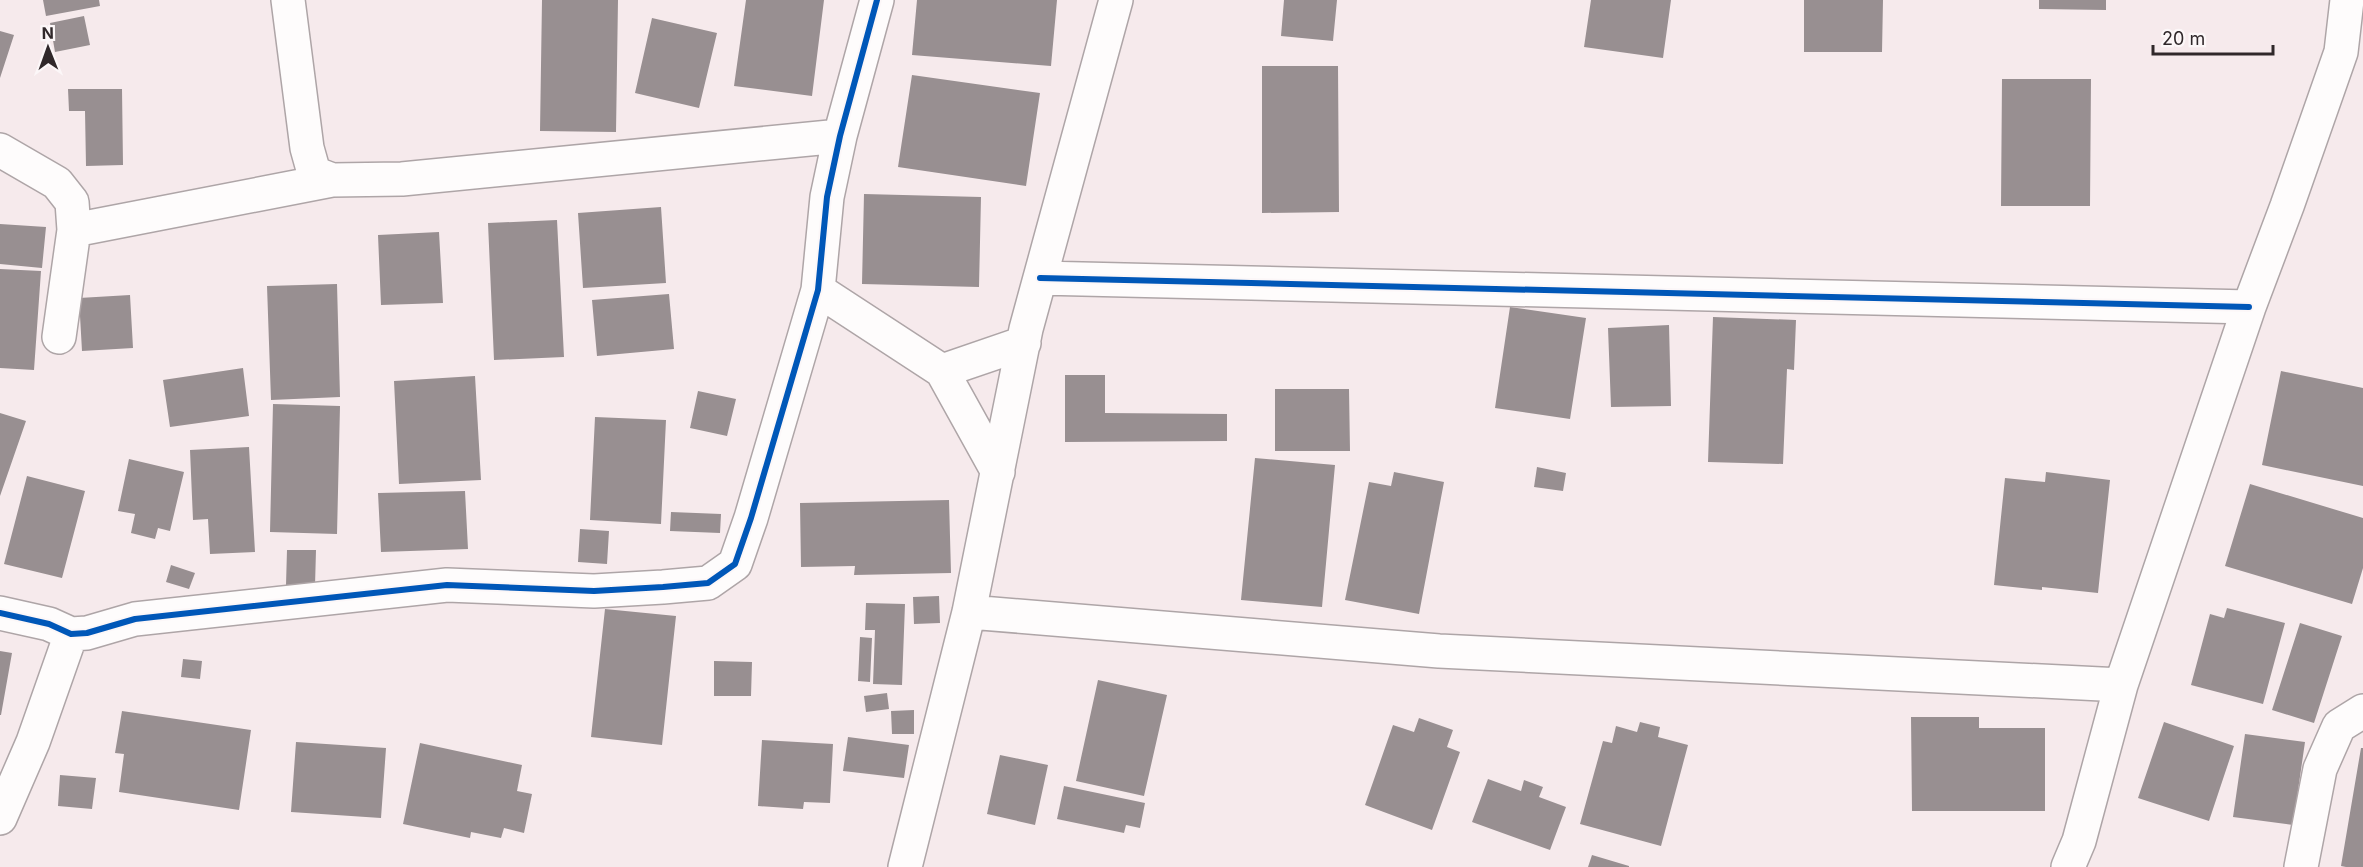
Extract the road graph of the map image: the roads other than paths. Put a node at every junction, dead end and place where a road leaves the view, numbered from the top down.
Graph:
1 (288, 0) edge
2 (877, 0) edge
3 (1116, 0) edge
4 (2348, 0) edge
5 (840, 136) junction
6 (0, 150) edge
7 (332, 180) junction
8 (74, 230) junction
9 (1040, 278) junction
10 (818, 290) junction
11 (2249, 307) junction
12 (59, 337) dead end
13 (1024, 343) junction
14 (942, 371) junction
15 (998, 472) junction
16 (969, 612) junction
17 (0, 613) edge
18 (71, 634) junction
19 (2121, 685) junction
20 (2363, 711) edge
21 (0, 818) edge
22 (904, 867) edge
23 (2068, 867) edge
24 (2301, 867) edge

1 - 7 street
2 - 5 street
3 - 9 street
4 - 11 street
5 - 7 street
5 - 10 street
6 - 8 street
7 - 8 street
8 - 12 street
9 - 11 street
9 - 13 street
10 - 14 street
10 - 18 street
11 - 19 street
13 - 14 street
13 - 15 street
14 - 15 street
15 - 16 street
16 - 19 street
16 - 22 street
17 - 18 street
18 - 21 street
19 - 23 street
20 - 24 street

